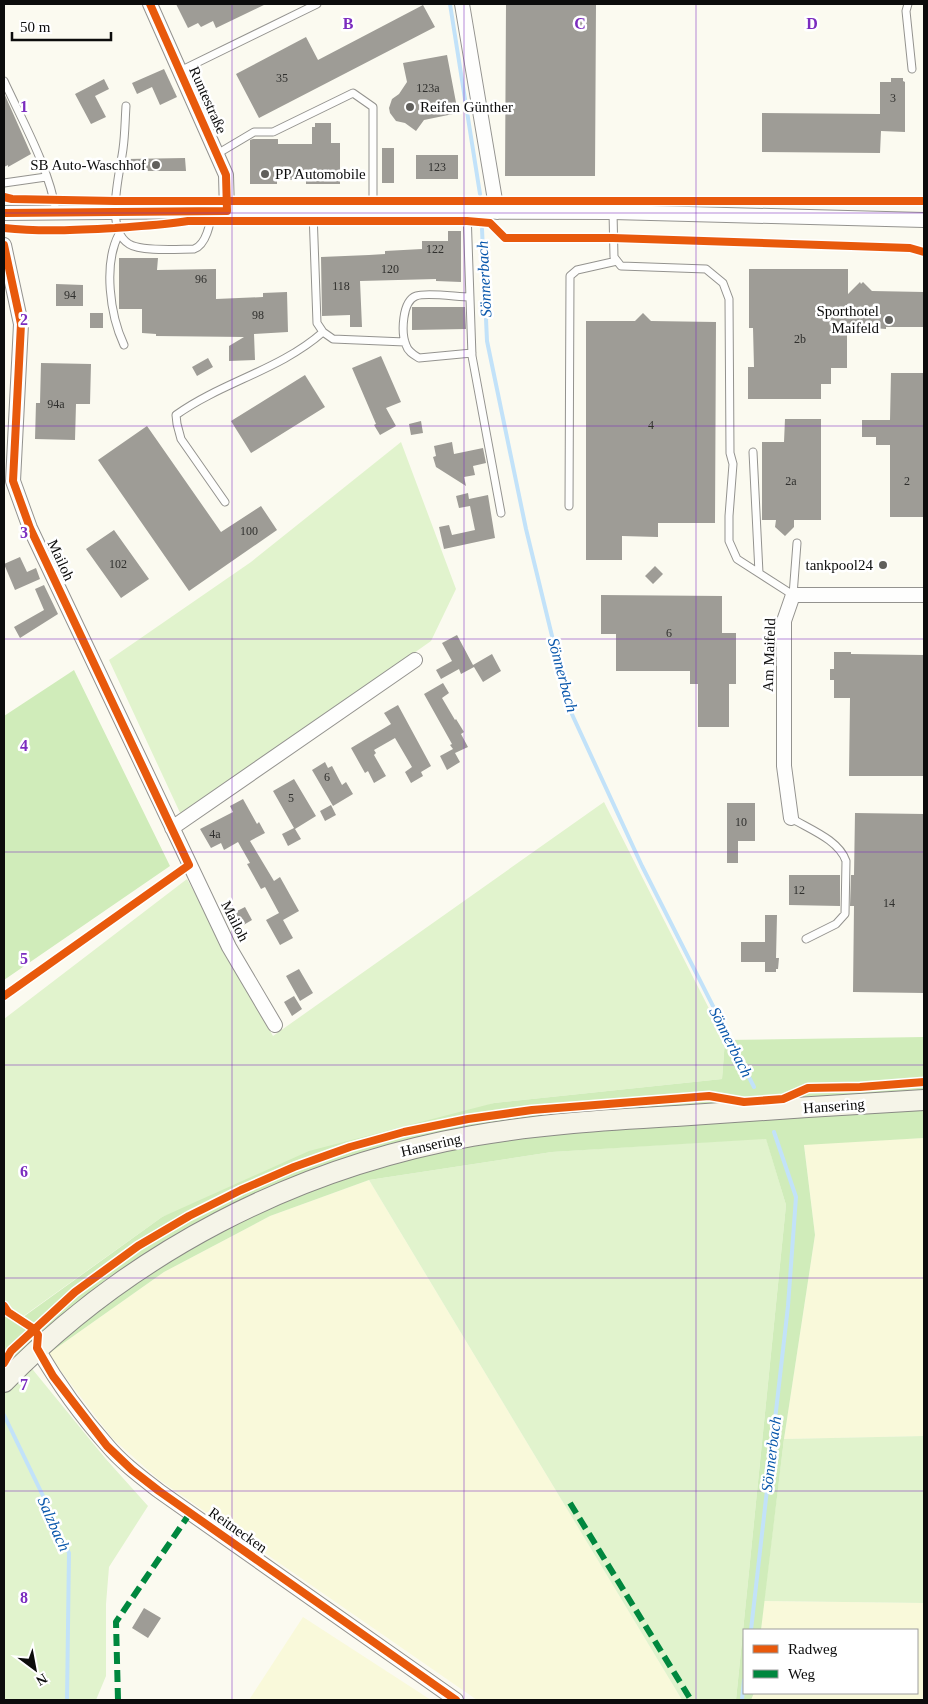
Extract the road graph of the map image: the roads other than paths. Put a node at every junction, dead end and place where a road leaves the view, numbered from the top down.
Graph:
1 (150, 4) edge
2 (317, 4) edge
3 (462, 4) edge
4 (908, 4) edge
5 (912, 70) dead end
6 (180, 71) junction
7 (4, 81) edge
8 (126, 106) dead end
9 (217, 154) junction
10 (46, 177) junction
11 (4, 182) edge
12 (211, 211) junction
13 (56, 212) junction
14 (115, 212) junction
15 (227, 212) junction
16 (313, 212) junction
17 (373, 212) junction
18 (467, 212) junction
19 (497, 212) junction
20 (613, 212) junction
21 (4, 213) edge
22 (924, 220) edge
23 (119, 234) junction
24 (4, 245) edge
25 (617, 261) junction
26 (470, 297) junction
27 (322, 332) junction
28 (405, 342) junction
29 (124, 345) dead end
30 (472, 353) junction
31 (753, 452) dead end
32 (225, 502) dead end
33 (569, 506) dead end
34 (502, 513) dead end
35 (797, 543) dead end
36 (759, 573) junction
37 (924, 595) edge
38 (793, 596) junction
39 (415, 660) dead end
40 (791, 818) joint
41 (172, 828) junction
42 (806, 938) dead end
43 (275, 1024) dead end
44 (924, 1100) edge
45 (36, 1348) junction
46 (4, 1382) edge
47 (456, 1700) edge

1 - 6 street, Runtestraße
2 - 6 lane
3 - 19 street
4 - 5 lane
6 - 9 street, Runtestraße
7 - 10 lane
8 - 14 lane
9 - 15 street, Runtestraße
9 - 17 lane
10 - 11 lane
10 - 13 lane
12 - 14 street
12 - 15 street
12 - 23 lane
13 - 14 street
13 - 21 street
14 - 23 lane
15 - 16 street
16 - 17 street
16 - 27 lane
17 - 18 street
18 - 19 street
18 - 26 lane
19 - 20 street
20 - 22 street
20 - 25 lane
23 - 29 lane
24 - 41 street, Mailoh
25 - 33 lane
25 - 36 lane
26 - 28 lane
26 - 30 lane
27 - 28 lane
27 - 32 lane
28 - 30 lane
30 - 34 lane
31 - 36 lane
35 - 38 lane
36 - 38 lane
37 - 38 street
38 - 40 street, Am Maifeld
39 - 41 street
40 - 42 lane
41 - 43 street, Mailoh
44 - 45 street, Hansering
45 - 46 street, Hansering
45 - 47 street, Reitnecken

